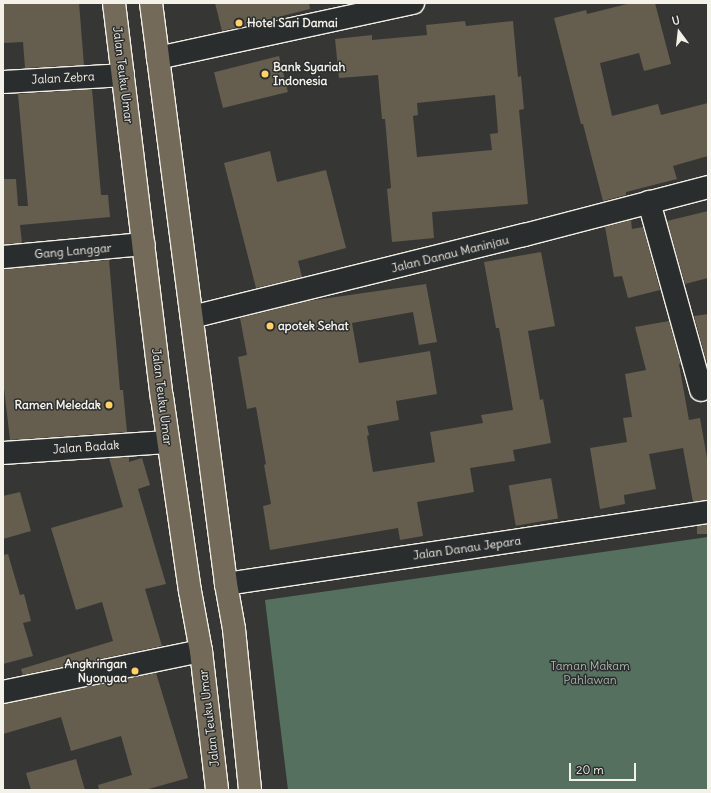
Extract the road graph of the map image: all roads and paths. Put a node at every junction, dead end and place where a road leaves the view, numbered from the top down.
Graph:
1 (114, 3) edge
2 (151, 3) edge
3 (413, 3) edge
4 (158, 58) junction
5 (123, 75) junction
6 (3, 82) edge
7 (708, 187) edge
8 (649, 202) junction
9 (143, 244) junction
10 (3, 257) edge
11 (192, 317) junction
12 (701, 390) dead end
13 (168, 442) junction
14 (3, 453) edge
15 (708, 512) edge
16 (226, 584) junction
17 (235, 649) junction
18 (201, 651) junction
19 (3, 692) edge
20 (217, 790) edge
21 (250, 790) edge

1 - 5 highway, Jalan Teuku Umar
2 - 4 highway
3 - 4 street
4 - 11 highway
5 - 6 street, Jalan Zebra
5 - 9 highway, Jalan Teuku Umar
7 - 8 street, Jalan Danau Maninjau
8 - 11 street, Jalan Danau Maninjau
8 - 12 street
9 - 10 street, Gang Langgar
9 - 13 highway, Jalan Teuku Umar
11 - 16 highway
13 - 14 street, Jalan Badak
13 - 18 highway, Jalan Teuku Umar
15 - 16 street, Jalan Danau Jepara
16 - 17 highway
17 - 18 highway
17 - 21 highway
18 - 19 street
18 - 20 highway, Jalan Teuku Umar

